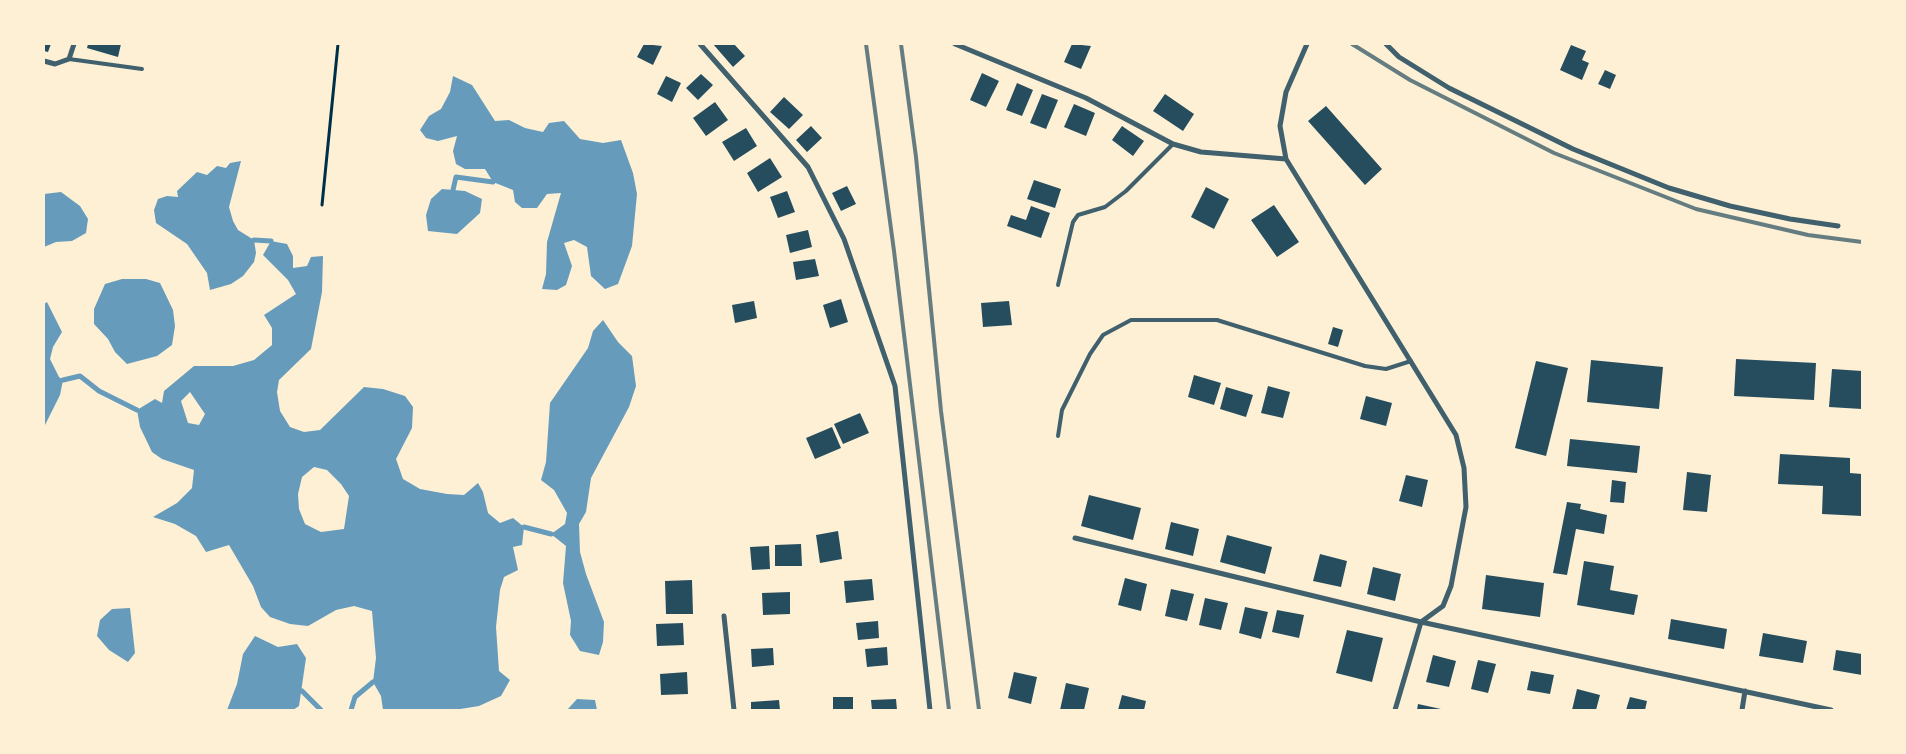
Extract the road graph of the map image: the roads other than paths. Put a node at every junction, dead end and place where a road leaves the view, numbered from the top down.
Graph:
1 (74, 44) edge
2 (700, 44) edge
3 (955, 44) edge
4 (1307, 44) edge
5 (1386, 44) edge
6 (69, 59) junction
7 (44, 61) edge
8 (142, 69) dead end
9 (1173, 144) junction
10 (1286, 159) junction
11 (1838, 226) dead end
12 (1058, 285) dead end
13 (1411, 361) junction
14 (1058, 436) dead end
15 (1075, 538) dead end
16 (724, 616) dead end
17 (1421, 622) junction
18 (1745, 691) junction
19 (734, 710) edge
20 (930, 710) edge
21 (1394, 710) edge
22 (1742, 710) edge
23 (1831, 710) edge

1 - 6 street
2 - 20 street
3 - 9 street
4 - 10 street
5 - 11 street
6 - 7 street
6 - 8 lane
9 - 10 street
9 - 12 lane
10 - 13 street
13 - 14 lane
13 - 17 street
15 - 17 street
16 - 19 street
17 - 18 street
17 - 21 street
18 - 22 street
18 - 23 street

